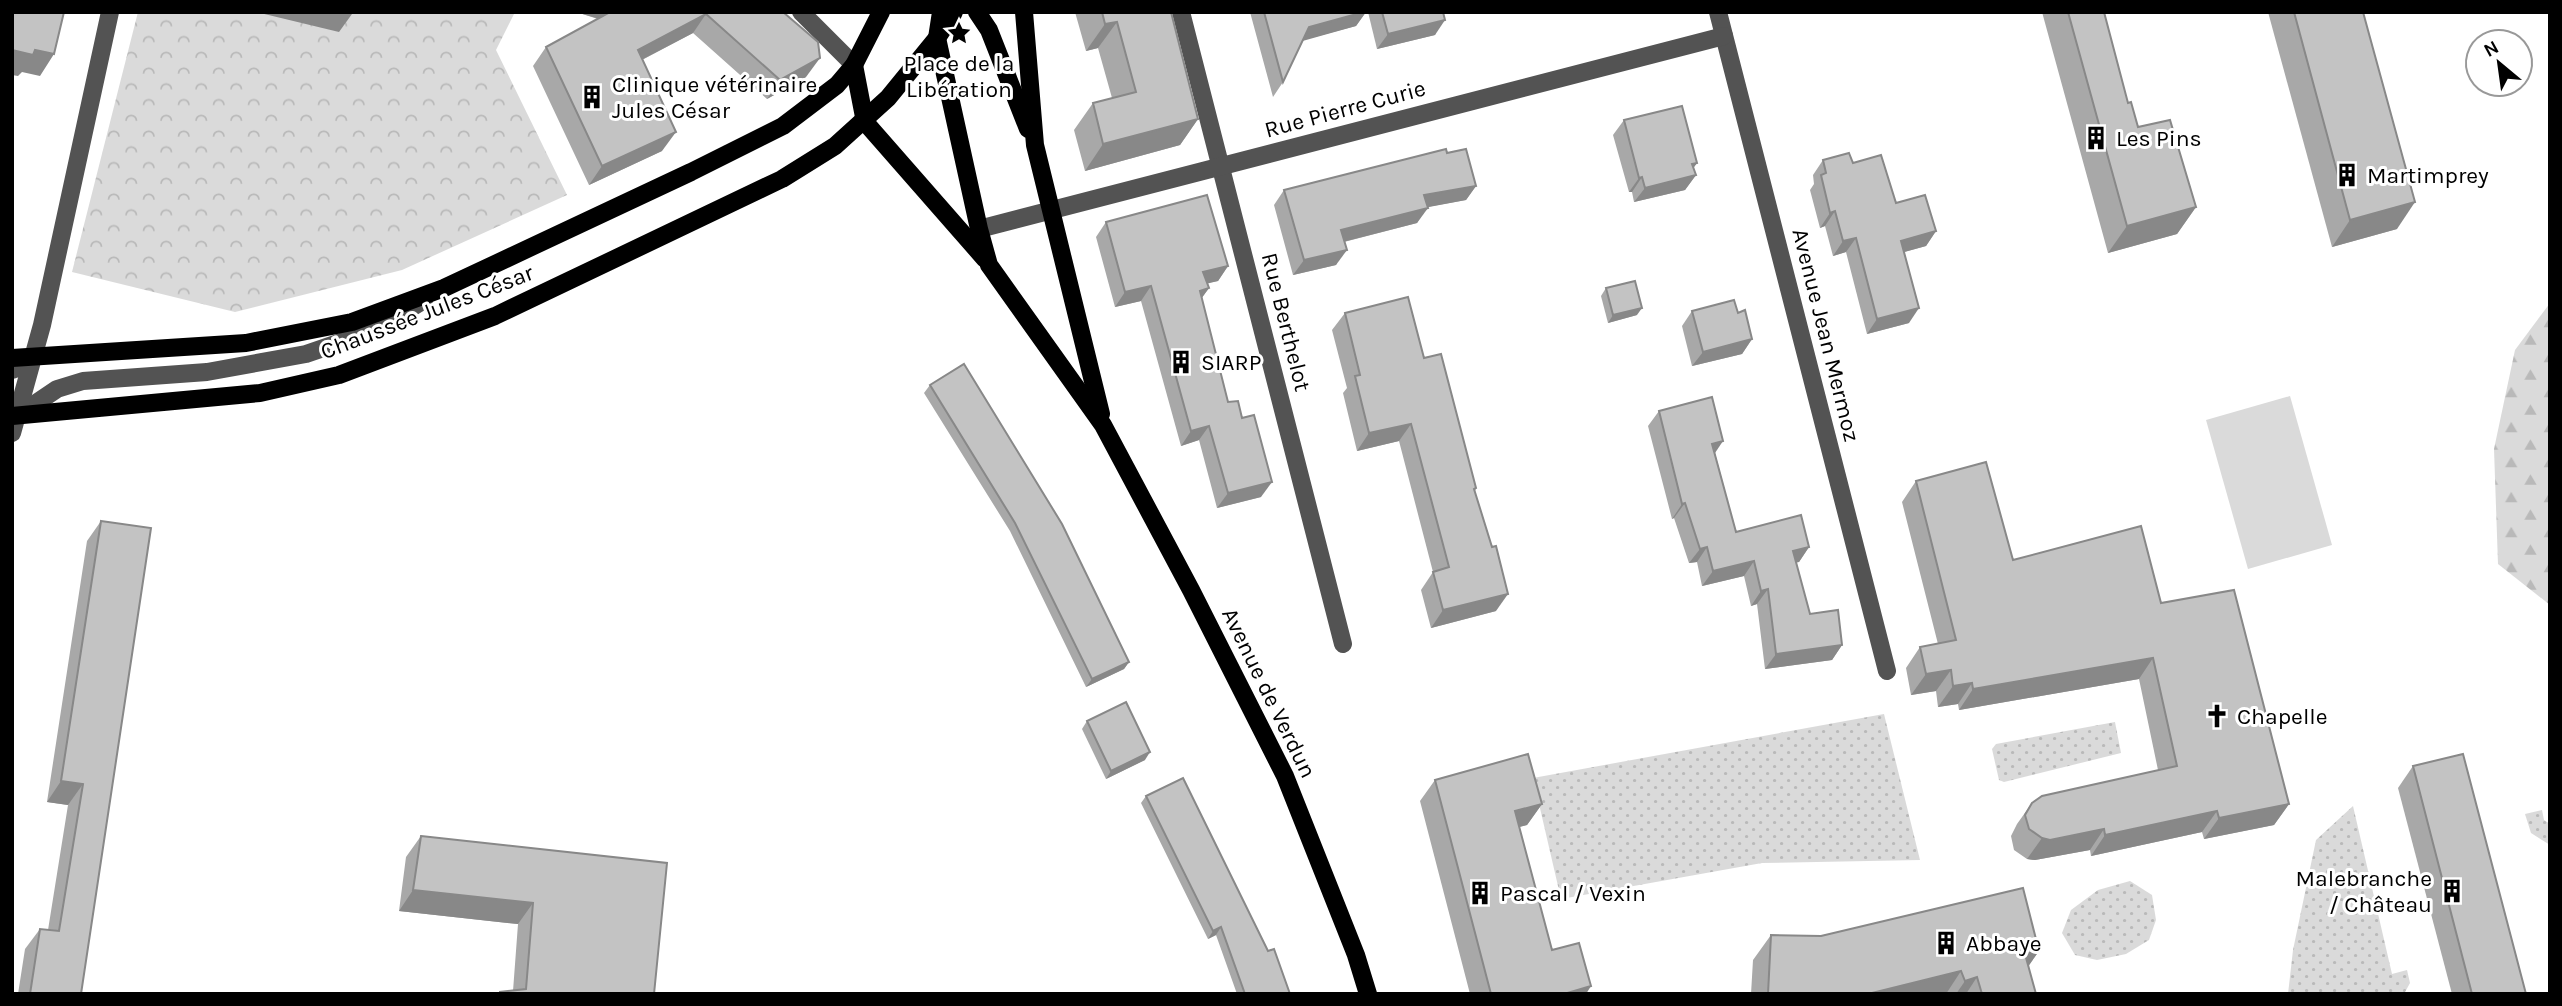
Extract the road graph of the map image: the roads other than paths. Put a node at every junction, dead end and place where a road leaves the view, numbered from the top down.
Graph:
1 (110, 12) edge
2 (801, 12) edge
3 (881, 12) edge
4 (941, 12) edge
5 (954, 12) edge
6 (977, 12) edge
7 (1024, 12) edge
8 (1181, 12) edge
9 (1718, 12) edge
10 (1724, 36) junction
11 (937, 38) junction
12 (854, 65) junction
13 (865, 122) junction
14 (1035, 145) junction
15 (1222, 166) junction
16 (1051, 211) junction
17 (979, 229) junction
18 (989, 265) junction
19 (444, 288) junction
20 (33, 356) junction
21 (12, 358) edge
22 (12, 370) edge
23 (14, 422) edge
24 (1103, 425) junction
25 (1343, 644) dead end
26 (1887, 671) dead end
27 (1368, 994) edge

1 - 20 street
2 - 12 street
3 - 12 main road, Chaussée Jules César
4 - 11 main road
5 - 11 main road, Chaussée Jules César
6 - 14 main road
7 - 14 main road, Avenue de Verdun
8 - 15 street, Rue Berthelot
9 - 10 street, Avenue Jean Mermoz
10 - 15 street, Rue Pierre Curie
10 - 26 street, Avenue Jean Mermoz
11 - 13 main road, Chaussée Jules César
11 - 17 main road, Avenue de Verdun
12 - 13 main road
12 - 19 main road, Chaussée Jules César
13 - 18 main road
13 - 23 main road, Chaussée Jules César
14 - 16 main road, Avenue de Verdun
15 - 16 street, Rue Pierre Curie
15 - 25 street, Rue Berthelot
16 - 17 street, Rue Pierre Curie
16 - 24 main road, Avenue de Verdun
17 - 18 main road, Avenue de Verdun
18 - 24 main road, Avenue de Verdun
19 - 20 main road, Chaussée Jules César
19 - 23 street
20 - 21 main road, Chaussée Jules César
20 - 22 street
20 - 23 street
24 - 27 main road, Avenue de Verdun

